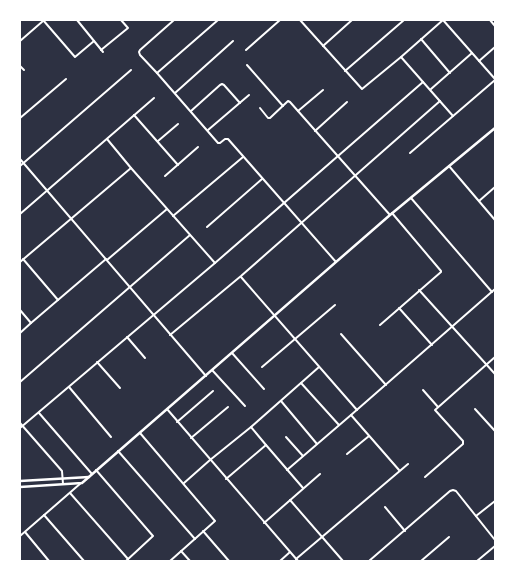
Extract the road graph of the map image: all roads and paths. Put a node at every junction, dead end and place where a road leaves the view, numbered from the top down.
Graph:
1 (43, 20) edge
2 (77, 20) edge
3 (121, 20) edge
4 (174, 20) edge
5 (218, 20) edge
6 (280, 20) edge
7 (300, 20) edge
8 (352, 20) edge
9 (404, 20) edge
10 (443, 20) edge
11 (490, 20) edge
12 (495, 26) edge
13 (421, 40) junction
14 (20, 41) edge
15 (94, 41) junction
16 (233, 41) dead end
17 (323, 46) junction
18 (495, 46) edge
19 (246, 50) dead end
20 (472, 53) junction
21 (401, 57) junction
22 (479, 61) junction
23 (247, 65) dead end
24 (20, 66) edge
25 (24, 70) dead end
26 (131, 70) dead end
27 (345, 71) junction
28 (450, 72) junction
29 (157, 73) junction
30 (66, 79) dead end
31 (495, 80) edge
32 (424, 82) junction
33 (430, 89) junction
34 (323, 90) dead end
35 (175, 93) junction
36 (249, 95) dead end
37 (154, 98) dead end
38 (440, 101) junction
39 (347, 102) dead end
40 (240, 103) junction
41 (283, 106) junction
42 (260, 108) dead end
43 (298, 111) junction
44 (191, 112) junction
45 (134, 115) junction
46 (453, 116) junction
47 (20, 118) edge
48 (178, 124) dead end
49 (495, 128) edge
50 (208, 130) junction
51 (315, 131) junction
52 (107, 139) junction
53 (158, 142) junction
54 (198, 147) dead end
55 (410, 153) dead end
56 (338, 156) junction
57 (243, 157) junction
58 (20, 159) edge
59 (24, 163) junction
60 (178, 165) junction
61 (20, 166) edge
62 (449, 166) junction
63 (131, 168) junction
64 (165, 176) dead end
65 (356, 176) junction
66 (263, 179) junction
67 (495, 187) edge
68 (47, 191) junction
69 (411, 198) junction
70 (479, 201) junction
71 (284, 203) junction
72 (167, 209) junction
73 (20, 214) edge
74 (391, 214) junction
75 (173, 216) junction
76 (71, 219) junction
77 (495, 220) edge
78 (301, 222) junction
79 (207, 227) dead end
80 (190, 235) junction
81 (23, 259) junction
82 (106, 260) junction
83 (20, 262) edge
84 (336, 262) junction
85 (215, 263) junction
86 (241, 276) junction
87 (130, 287) junction
88 (495, 289) edge
89 (419, 290) junction
90 (492, 292) junction
91 (58, 300) junction
92 (336, 305) dead end
93 (399, 308) junction
94 (20, 310) edge
95 (154, 314) junction
96 (275, 315) junction
97 (31, 323) junction
98 (380, 325) dead end
99 (453, 327) junction
100 (20, 333) edge
101 (341, 334) dead end
102 (170, 335) junction
103 (127, 337) junction
104 (296, 338) junction
105 (432, 345) junction
106 (232, 353) junction
107 (495, 357) edge
108 (145, 358) dead end
109 (98, 362) junction
110 (486, 364) junction
111 (319, 367) junction
112 (262, 368) dead end
113 (212, 370) junction
114 (495, 374) edge
115 (206, 376) junction
116 (20, 382) edge
117 (301, 383) junction
118 (386, 385) junction
119 (68, 387) junction
120 (120, 388) dead end
121 (264, 389) dead end
122 (423, 390) dead end
123 (213, 391) dead end
124 (281, 401) junction
125 (245, 406) dead end
126 (228, 407) dead end
127 (438, 407) junction
128 (167, 409) junction
129 (475, 409) dead end
130 (357, 410) junction
131 (39, 412) junction
132 (351, 415) junction
133 (177, 422) junction
134 (20, 424) edge
135 (339, 425) junction
136 (22, 426) junction
137 (251, 427) junction
138 (20, 428) edge
139 (495, 431) edge
140 (140, 433) junction
141 (369, 435) junction
142 (111, 437) dead end
143 (286, 437) dead end
144 (191, 438) junction
145 (317, 444) junction
146 (266, 445) junction
147 (118, 451) junction
148 (347, 454) dead end
149 (303, 456) junction
150 (210, 460) junction
151 (408, 464) dead end
152 (96, 470) junction
153 (287, 470) junction
154 (399, 470) junction
155 (92, 474) junction
156 (320, 474) dead end
157 (89, 477) junction
158 (425, 477) dead end
159 (62, 478) junction
160 (226, 479) junction
161 (20, 482) edge
162 (82, 483) junction
163 (63, 484) junction
164 (184, 484) junction
165 (20, 488) edge
166 (304, 488) junction
167 (70, 493) junction
168 (290, 500) junction
169 (495, 501) edge
170 (385, 507) dead end
171 (44, 515) junction
172 (476, 516) junction
173 (264, 523) junction
174 (203, 531) junction
175 (405, 531) junction
176 (24, 532) junction
177 (20, 536) edge
178 (322, 536) junction
179 (449, 537) dead end
180 (195, 539) junction
181 (495, 540) edge
182 (495, 546) edge
183 (181, 551) junction
184 (290, 552) junction
185 (128, 559) junction
186 (297, 560) edge
187 (49, 561) edge
188 (84, 561) edge
189 (126, 561) edge
190 (170, 561) edge
191 (190, 561) edge
192 (228, 561) edge
193 (280, 561) edge
194 (343, 561) edge
195 (369, 561) edge
196 (421, 561) edge
197 (477, 561) edge

1 - 14 street
1 - 15 street
2 - 15 street
3 - 15 street
4 - 29 street
5 - 29 street
6 - 19 street
7 - 17 street
8 - 17 street
9 - 27 street
10 - 13 street
10 - 20 street
11 - 12 street
13 - 21 street
13 - 28 street
16 - 35 street
17 - 27 street
18 - 22 street
20 - 22 street
20 - 28 street
21 - 27 street
21 - 32 street
22 - 31 street
23 - 41 street
24 - 25 street
26 - 59 street
28 - 33 street
29 - 35 street
30 - 47 street
31 - 46 street
32 - 33 street
32 - 56 street
33 - 38 street
34 - 43 street
35 - 44 street
36 - 40 street
37 - 45 street
38 - 46 street
38 - 65 street
39 - 51 street
40 - 44 street
40 - 50 street
41 - 42 street
41 - 43 street
43 - 51 street
44 - 50 street
45 - 52 street
45 - 53 street
46 - 55 street
48 - 53 street
49 - 62 street
50 - 57 street
51 - 56 street
52 - 63 street
52 - 68 street
53 - 60 street
54 - 60 street
56 - 65 street
56 - 71 street
57 - 66 street
57 - 75 street
58 - 59 street
59 - 61 street
59 - 68 street
60 - 64 street
62 - 69 street
62 - 70 street
63 - 72 street
63 - 76 street
65 - 74 street
65 - 78 street
66 - 71 street
66 - 79 street
67 - 70 street
68 - 73 street
68 - 76 street
69 - 74 street
69 - 90 street
70 - 77 street
71 - 78 street
71 - 85 street
72 - 75 street
72 - 82 street
74 - 84 street
74 - 89 street
75 - 80 street
76 - 81 street
76 - 82 street
78 - 84 street
78 - 86 street
80 - 85 street
80 - 87 street
81 - 83 street
81 - 91 street
82 - 87 street
82 - 91 street
84 - 96 street
85 - 95 street
86 - 96 street
86 - 102 street
87 - 95 street
87 - 116 street
88 - 90 street
89 - 93 street
89 - 99 street
90 - 99 street
91 - 97 street
92 - 104 street
93 - 98 street
93 - 105 street
94 - 97 street
95 - 102 street
95 - 103 street
96 - 104 street
96 - 106 street
97 - 100 street
99 - 105 street
99 - 110 street
101 - 118 street
102 - 115 street
103 - 108 street
103 - 109 street
104 - 111 street
104 - 112 street
105 - 118 street
106 - 113 street
106 - 121 street
107 - 110 street
109 - 119 street
109 - 120 street
110 - 114 street
110 - 127 street
111 - 117 street
111 - 130 street
113 - 115 street
113 - 125 street
115 - 128 street
117 - 124 street
117 - 135 street
118 - 130 street
119 - 131 street
119 - 142 street
122 - 127 street
123 - 133 street
124 - 137 street
124 - 145 street
126 - 144 street
127 - 158 street
128 - 133 street
128 - 140 street
129 - 139 street
130 - 132 street
131 - 136 street
131 - 155 street
132 - 135 street
132 - 141 street
133 - 144 street
134 - 136 street
135 - 145 street
136 - 138 street
136 - 159 street
137 - 146 street
137 - 150 street
140 - 147 street
140 - 164 street
141 - 148 street
141 - 154 street
143 - 149 street
144 - 150 street
145 - 149 street
146 - 153 street
146 - 160 street
147 - 152 street
147 - 180 street
149 - 153 street
150 - 160 street
150 - 164 street
151 - 154 street
152 - 155 street
152 - 185 street
153 - 166 street
154 - 178 street
155 - 157 street
156 - 166 street
157 - 159 street
157 - 162 street
159 - 161 street
159 - 163 street
160 - 173 street
162 - 163 street
162 - 167 street
163 - 165 street
164 - 174 street
166 - 168 street
167 - 171 street
167 - 185 street
168 - 173 street
168 - 178 street
169 - 172 street
170 - 175 street
171 - 176 street
171 - 188 street
172 - 175 street
172 - 181 street
173 - 184 street
174 - 180 street
174 - 192 street
175 - 195 street
176 - 177 street
176 - 187 street
178 - 186 street
178 - 194 street
179 - 196 street
180 - 183 street
182 - 197 street
183 - 190 street
183 - 191 street
184 - 186 street
184 - 193 street
185 - 189 street

